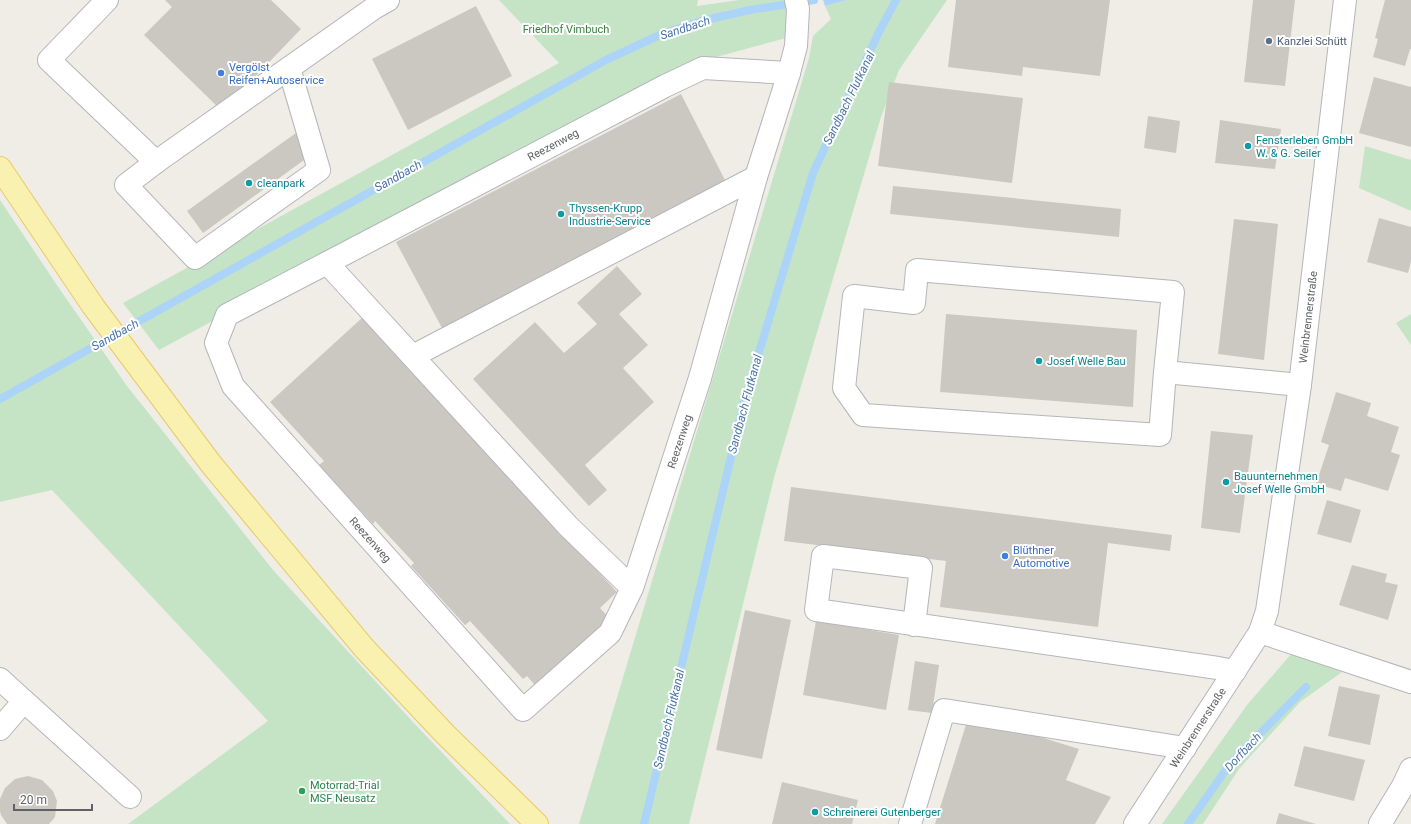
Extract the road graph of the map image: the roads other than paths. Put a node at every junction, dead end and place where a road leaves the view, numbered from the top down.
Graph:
1 (107, 0) edge
2 (1345, 0) edge
3 (376, 3) edge
4 (797, 5) edge
5 (289, 68) junction
6 (789, 73) junction
7 (156, 162) junction
8 (0, 168) edge
9 (756, 177) junction
10 (327, 263) junction
11 (413, 356) junction
12 (1165, 372) junction
13 (1300, 385) junction
14 (632, 588) junction
15 (914, 625) junction
16 (1260, 632) junction
17 (1236, 671) junction
18 (0, 678) edge
19 (1411, 682) edge
20 (24, 701) junction
21 (0, 729) edge
22 (1185, 748) junction
23 (1411, 768) edge
24 (130, 797) dead end
25 (537, 824) edge
26 (910, 824) edge
27 (1135, 824) edge
28 (1380, 824) edge

1 - 7 street
2 - 13 street, Weinbrennerstraße
3 - 5 street
4 - 6 street, Reezenweg
5 - 7 street
5 - 7 street
6 - 9 street, Reezenweg
6 - 10 street, Reezenweg
8 - 25 main road
9 - 11 street
9 - 14 street, Reezenweg
10 - 11 street
10 - 14 street, Reezenweg
11 - 14 street
12 - 12 street
12 - 13 street
13 - 16 street, Weinbrennerstraße
15 - 15 street
15 - 17 street
16 - 17 street, Weinbrennerstraße
16 - 19 street
17 - 22 street, Weinbrennerstraße
18 - 20 street
20 - 21 street
20 - 24 street
22 - 26 street
22 - 27 street, Weinbrennerstraße
23 - 28 street

